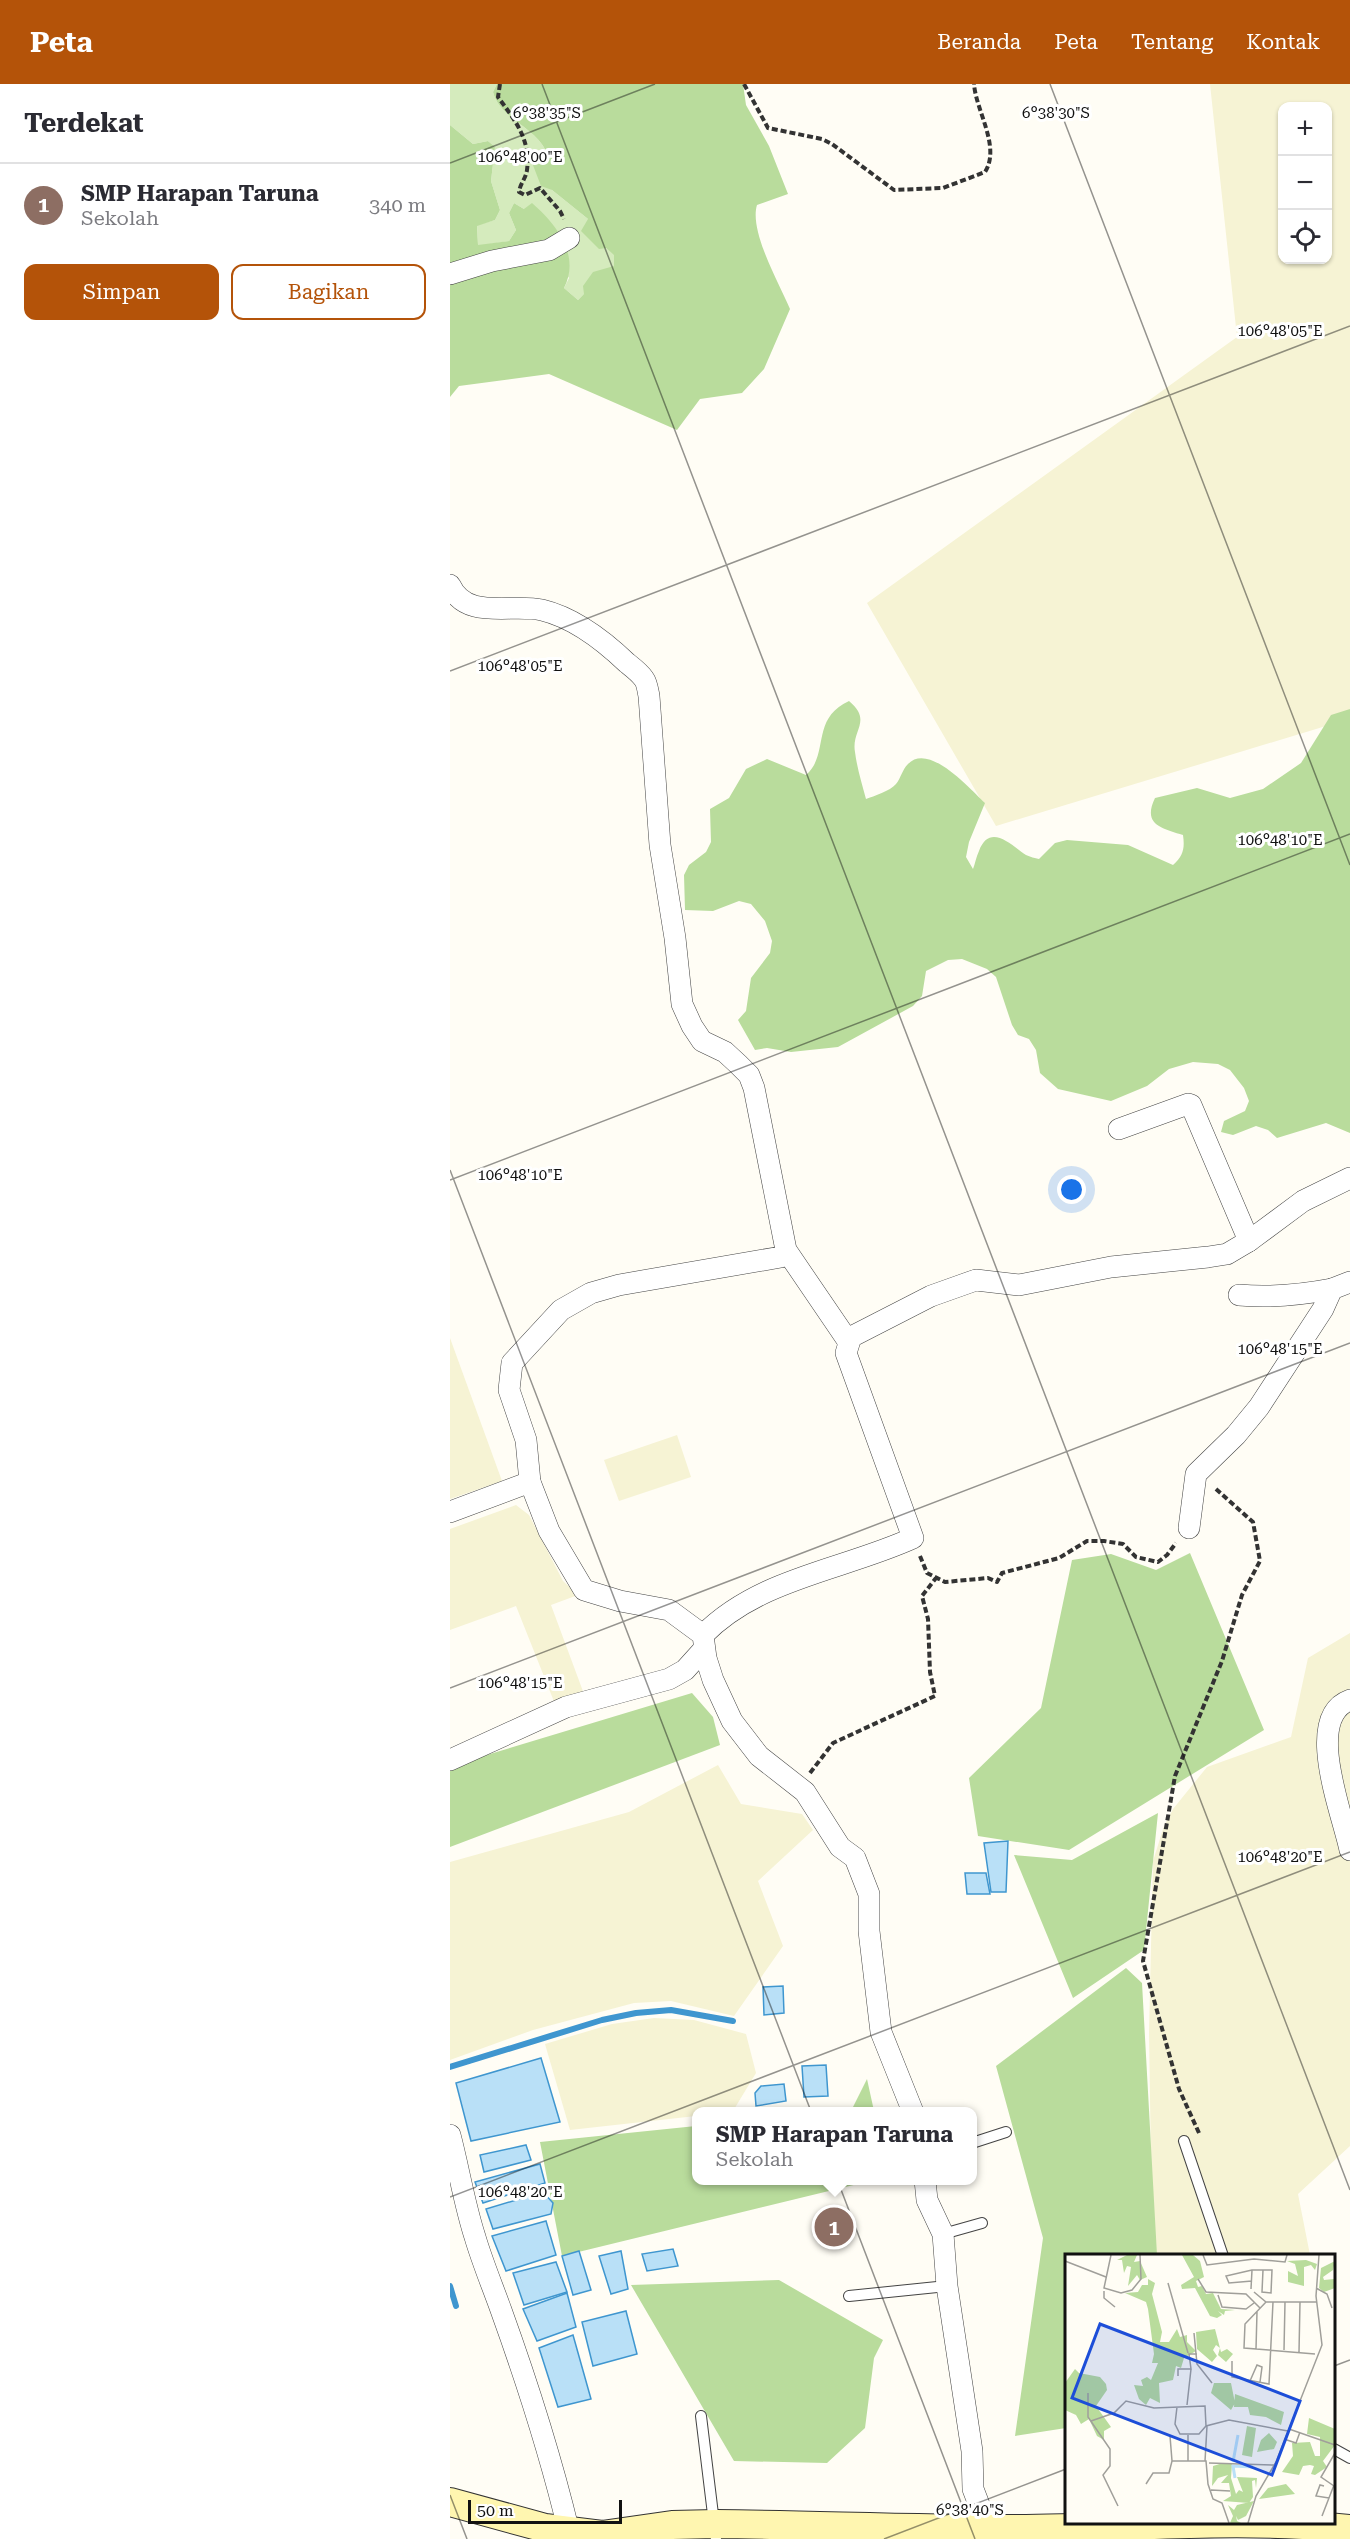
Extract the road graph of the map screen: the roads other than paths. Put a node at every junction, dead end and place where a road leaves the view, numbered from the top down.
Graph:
1 (569, 238) road end
2 (450, 274) edge
3 (450, 585) edge
4 (1119, 1130) dead end
5 (1350, 1178) edge
6 (1249, 1241) junction
7 (786, 1250) junction
8 (1341, 1285) edge
9 (1239, 1295) dead end
10 (848, 1341) junction
11 (530, 1482) junction
12 (450, 1512) edge
13 (1189, 1528) road end
14 (704, 1642) junction
15 (1350, 1700) edge
16 (450, 1760) edge
17 (1349, 1843) edge
18 (911, 2107) edge
19 (1006, 2132) dead end
20 (450, 2135) edge
21 (977, 2141) edge
22 (1184, 2141) road end
23 (925, 2185) edge
24 (982, 2223) dead end
25 (943, 2234) junction
26 (1222, 2254) edge
27 (947, 2286) junction
28 (849, 2296) dead end
29 (701, 2416) dead end
30 (1335, 2450) edge
31 (1350, 2458) edge
32 (450, 2502) edge
33 (1350, 2529) edge
34 (716, 2531) edge
35 (1305, 2531) edge
36 (569, 2532) junction
37 (672, 2532) edge
38 (1002, 2532) edge
39 (882, 2533) edge
40 (949, 2533) edge

1 - 2 street
3 - 7 street
4 - 6 street
5 - 6 street
6 - 10 street
7 - 10 street
7 - 11 street
8 - 9 street
8 - 13 street
10 - 14 street
11 - 12 street
11 - 14 street
14 - 16 street
14 - 18 street
15 - 17 street
19 - 21 lane
20 - 36 street
22 - 26 lane
23 - 25 street
24 - 25 lane
25 - 27 street
27 - 28 lane
27 - 38 street
29 - 34 lane
30 - 31 lane
32 - 36 main road
33 - 35 main road
34 - 37 main road
34 - 39 main road
35 - 38 main road
36 - 37 main road
38 - 40 main road
39 - 40 main road

